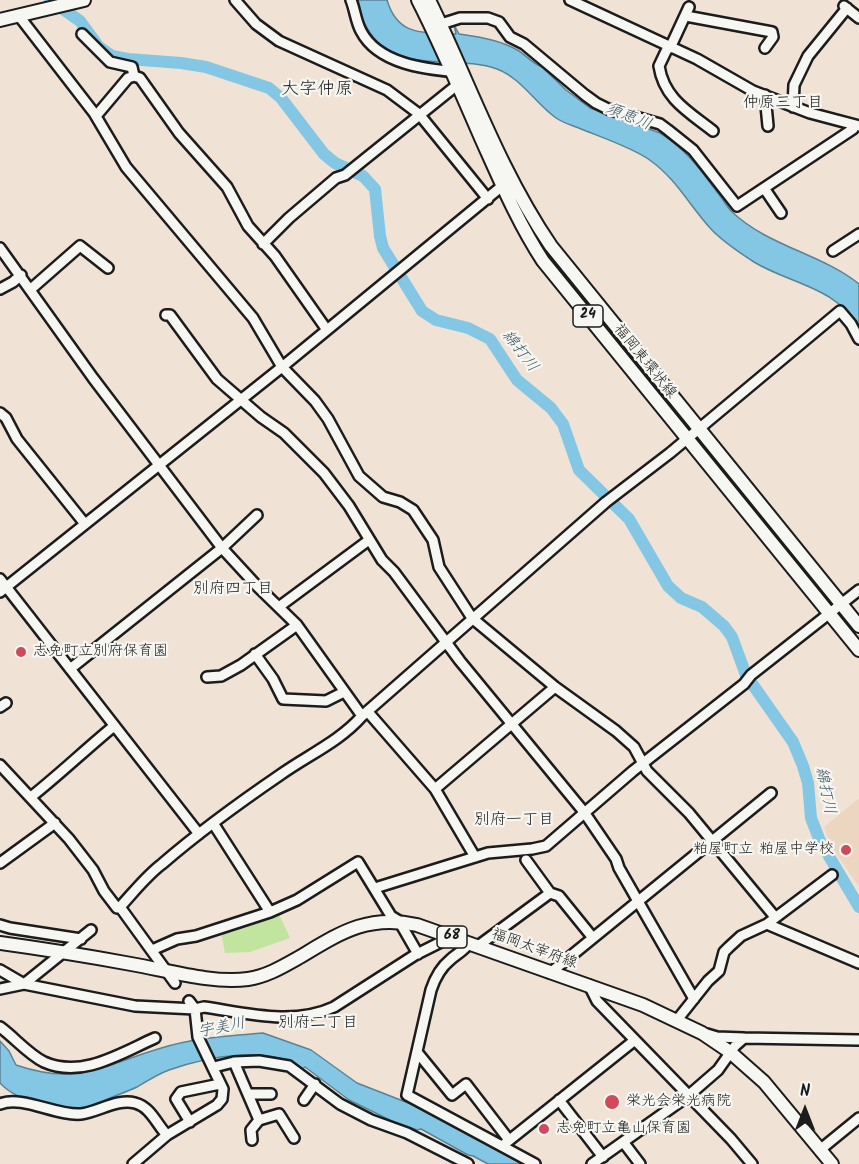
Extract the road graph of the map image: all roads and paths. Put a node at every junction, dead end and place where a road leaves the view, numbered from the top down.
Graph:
1 (235, 0) edge
2 (351, 0) edge
3 (418, 0) edge
4 (429, 0) edge
5 (570, 0) edge
6 (75, 1) edge
7 (19, 16) junction
8 (859, 18) edge
9 (0, 20) edge
10 (441, 24) junction
11 (82, 34) dead end
12 (669, 47) junction
13 (765, 48) dead end
14 (457, 70) junction
15 (134, 76) junction
16 (457, 85) junction
17 (765, 95) junction
18 (793, 107) junction
19 (419, 114) junction
20 (96, 116) junction
21 (768, 126) dead end
22 (857, 126) edge
23 (713, 131) dead end
24 (507, 182) junction
25 (764, 188) junction
26 (488, 199) junction
27 (781, 213) dead end
28 (859, 234) edge
29 (263, 244) junction
30 (2, 252) edge
31 (833, 252) dead end
32 (108, 268) dead end
33 (21, 275) junction
34 (0, 289) edge
35 (31, 289) junction
36 (166, 315) dead end
37 (327, 330) junction
38 (859, 339) edge
39 (282, 367) junction
40 (242, 399) junction
41 (0, 413) edge
42 (699, 428) junction
43 (687, 438) junction
44 (158, 465) junction
45 (257, 514) dead end
46 (85, 524) junction
47 (369, 540) junction
48 (222, 548) junction
49 (2, 586) edge
50 (859, 590) edge
51 (842, 604) junction
52 (280, 606) junction
53 (829, 614) junction
54 (472, 618) junction
55 (297, 625) junction
56 (859, 626) edge
57 (447, 642) junction
58 (859, 650) edge
59 (255, 654) junction
60 (70, 669) junction
61 (207, 677) dead end
62 (555, 687) junction
63 (344, 692) junction
64 (365, 714) junction
65 (512, 724) junction
66 (114, 726) junction
67 (0, 765) edge
68 (643, 765) junction
69 (4, 776) edge
70 (435, 789) junction
71 (771, 793) dead end
72 (31, 797) junction
73 (584, 812) junction
74 (55, 823) junction
75 (213, 823) junction
76 (199, 834) junction
77 (711, 840) junction
78 (475, 857) junction
79 (526, 860) dead end
80 (0, 862) edge
81 (832, 875) dead end
82 (375, 888) junction
83 (550, 893) junction
84 (639, 902) junction
85 (120, 907) junction
86 (270, 912) junction
87 (399, 921) junction
88 (771, 921) junction
89 (0, 925) edge
90 (91, 930) dead end
91 (451, 937) junction
92 (593, 938) junction
93 (81, 939) junction
94 (0, 943) edge
95 (474, 945) junction
96 (152, 950) junction
97 (65, 953) junction
98 (417, 954) junction
99 (859, 963) edge
100 (0, 970) edge
101 (166, 970) junction
102 (550, 973) junction
103 (175, 982) dead end
104 (24, 984) junction
105 (589, 986) junction
106 (0, 989) edge
107 (693, 999) junction
108 (192, 1005) junction
109 (677, 1020) junction
110 (0, 1027) edge
111 (702, 1033) junction
112 (155, 1038) dead end
113 (744, 1038) junction
114 (635, 1040) junction
115 (859, 1040) edge
116 (417, 1052) junction
117 (730, 1052) junction
118 (234, 1062) junction
119 (213, 1065) junction
120 (220, 1084) junction
121 (315, 1084) junction
122 (248, 1094) junction
123 (271, 1094) dead end
124 (688, 1096) junction
125 (304, 1100) dead end
126 (559, 1101) junction
127 (0, 1104) edge
128 (859, 1118) edge
129 (259, 1120) junction
130 (190, 1122) junction
131 (167, 1135) junction
132 (294, 1138) dead end
133 (252, 1140) dead end
134 (506, 1143) junction
135 (624, 1143) junction
136 (820, 1149) junction
137 (603, 1157) junction
138 (133, 1164) edge
139 (468, 1164) edge
140 (535, 1164) edge
141 (592, 1164) edge
142 (640, 1164) edge
143 (752, 1164) edge
144 (832, 1164) edge

1 - 19 street
2 - 14 street
3 - 14 main road, 福岡東環状線 / 24
4 - 10 main road, 福岡東環状線 / 24
5 - 12 street
6 - 7 main road
7 - 9 main road
7 - 20 street
8 - 18 street
10 - 14 main road, 福岡東環状線 / 24
10 - 25 street
11 - 15 street
12 - 13 street
12 - 17 street
12 - 23 street
14 - 16 main road, 福岡東環状線 / 24
14 - 24 main road, 福岡東環状線 / 24
15 - 20 street
15 - 29 street
16 - 19 street
16 - 24 main road, 福岡東環状線 / 24
17 - 18 street
17 - 21 street
18 - 22 street
19 - 26 street
19 - 29 street
20 - 39 street
22 - 25 street
24 - 26 street
24 - 42 main road, 福岡東環状線 / 24
24 - 43 main road, 福岡東環状線 / 24
25 - 27 street
26 - 37 street
28 - 31 street
29 - 37 street
30 - 33 street
32 - 35 street
33 - 34 street
33 - 35 street
35 - 44 street
36 - 40 street
37 - 39 street
38 - 42 street
39 - 40 street
39 - 54 street
40 - 44 street
40 - 47 street
41 - 46 street
42 - 43 street
42 - 51 main road, 福岡東環状線 / 24
43 - 53 main road, 福岡東環状線 / 24
43 - 54 street
44 - 46 street
44 - 48 street
45 - 48 street
46 - 49 street
47 - 52 street
47 - 57 street
48 - 52 street
48 - 60 street
49 - 60 street
50 - 51 street
51 - 53 street
51 - 56 main road, 福岡東環状線 / 24
52 - 55 street
53 - 58 main road, 福岡東環状線 / 24
53 - 68 street
54 - 57 street
54 - 62 street
55 - 59 street
55 - 63 street
57 - 64 street
57 - 65 street
59 - 61 street
59 - 63 street
60 - 66 street
62 - 65 street
62 - 68 street
63 - 64 street
64 - 70 street
64 - 75 street
65 - 70 street
65 - 73 street
66 - 72 street
66 - 76 street
67 - 69 street
68 - 73 street
68 - 77 street
69 - 72 street
70 - 78 street
71 - 77 street
72 - 74 street
73 - 78 street
73 - 84 street
74 - 80 street
74 - 85 street
75 - 76 street
75 - 86 street
76 - 85 street
77 - 84 street
77 - 88 street
78 - 82 street
79 - 83 street
81 - 88 street
82 - 86 street
82 - 87 street
83 - 92 street
83 - 95 street
84 - 92 street
84 - 107 street
85 - 96 street
86 - 96 street
87 - 91 main road, 福岡太宰府線 / 68
87 - 98 street
87 - 101 main road, 福岡太宰府線 / 68
88 - 99 street
88 - 107 street
89 - 93 street
90 - 93 street
91 - 95 main road, 福岡太宰府線 / 68
91 - 98 street
92 - 102 street
93 - 97 street
94 - 97 main road, 福岡太宰府線 / 68
95 - 102 main road, 福岡太宰府線 / 68
95 - 116 street
96 - 101 street
97 - 101 main road, 福岡太宰府線 / 68
97 - 104 street
98 - 108 street
100 - 104 street
101 - 103 street
102 - 105 main road, 福岡太宰府線 / 68
104 - 106 street
104 - 108 street
105 - 109 main road, 福岡太宰府線 / 68
105 - 114 street
107 - 109 street
108 - 119 street
109 - 111 main road, 福岡太宰府線 / 68
110 - 112 street
111 - 113 street
111 - 117 main road, 福岡太宰府線 / 68
113 - 115 street
113 - 117 street
114 - 124 street
114 - 126 street
116 - 134 street
116 - 134 street
117 - 124 street
117 - 136 main road, 福岡太宰府線 / 68
118 - 119 street
118 - 121 street
118 - 122 street
119 - 120 street
120 - 130 street
120 - 130 street
121 - 125 street
121 - 139 street
122 - 123 street
122 - 129 street
124 - 135 street
124 - 143 street
126 - 134 street
126 - 137 street
127 - 131 street
128 - 136 street
129 - 132 street
129 - 133 street
130 - 131 street
131 - 138 street
134 - 140 street
135 - 137 street
135 - 142 street
136 - 144 main road, 福岡太宰府線 / 68
137 - 141 street

